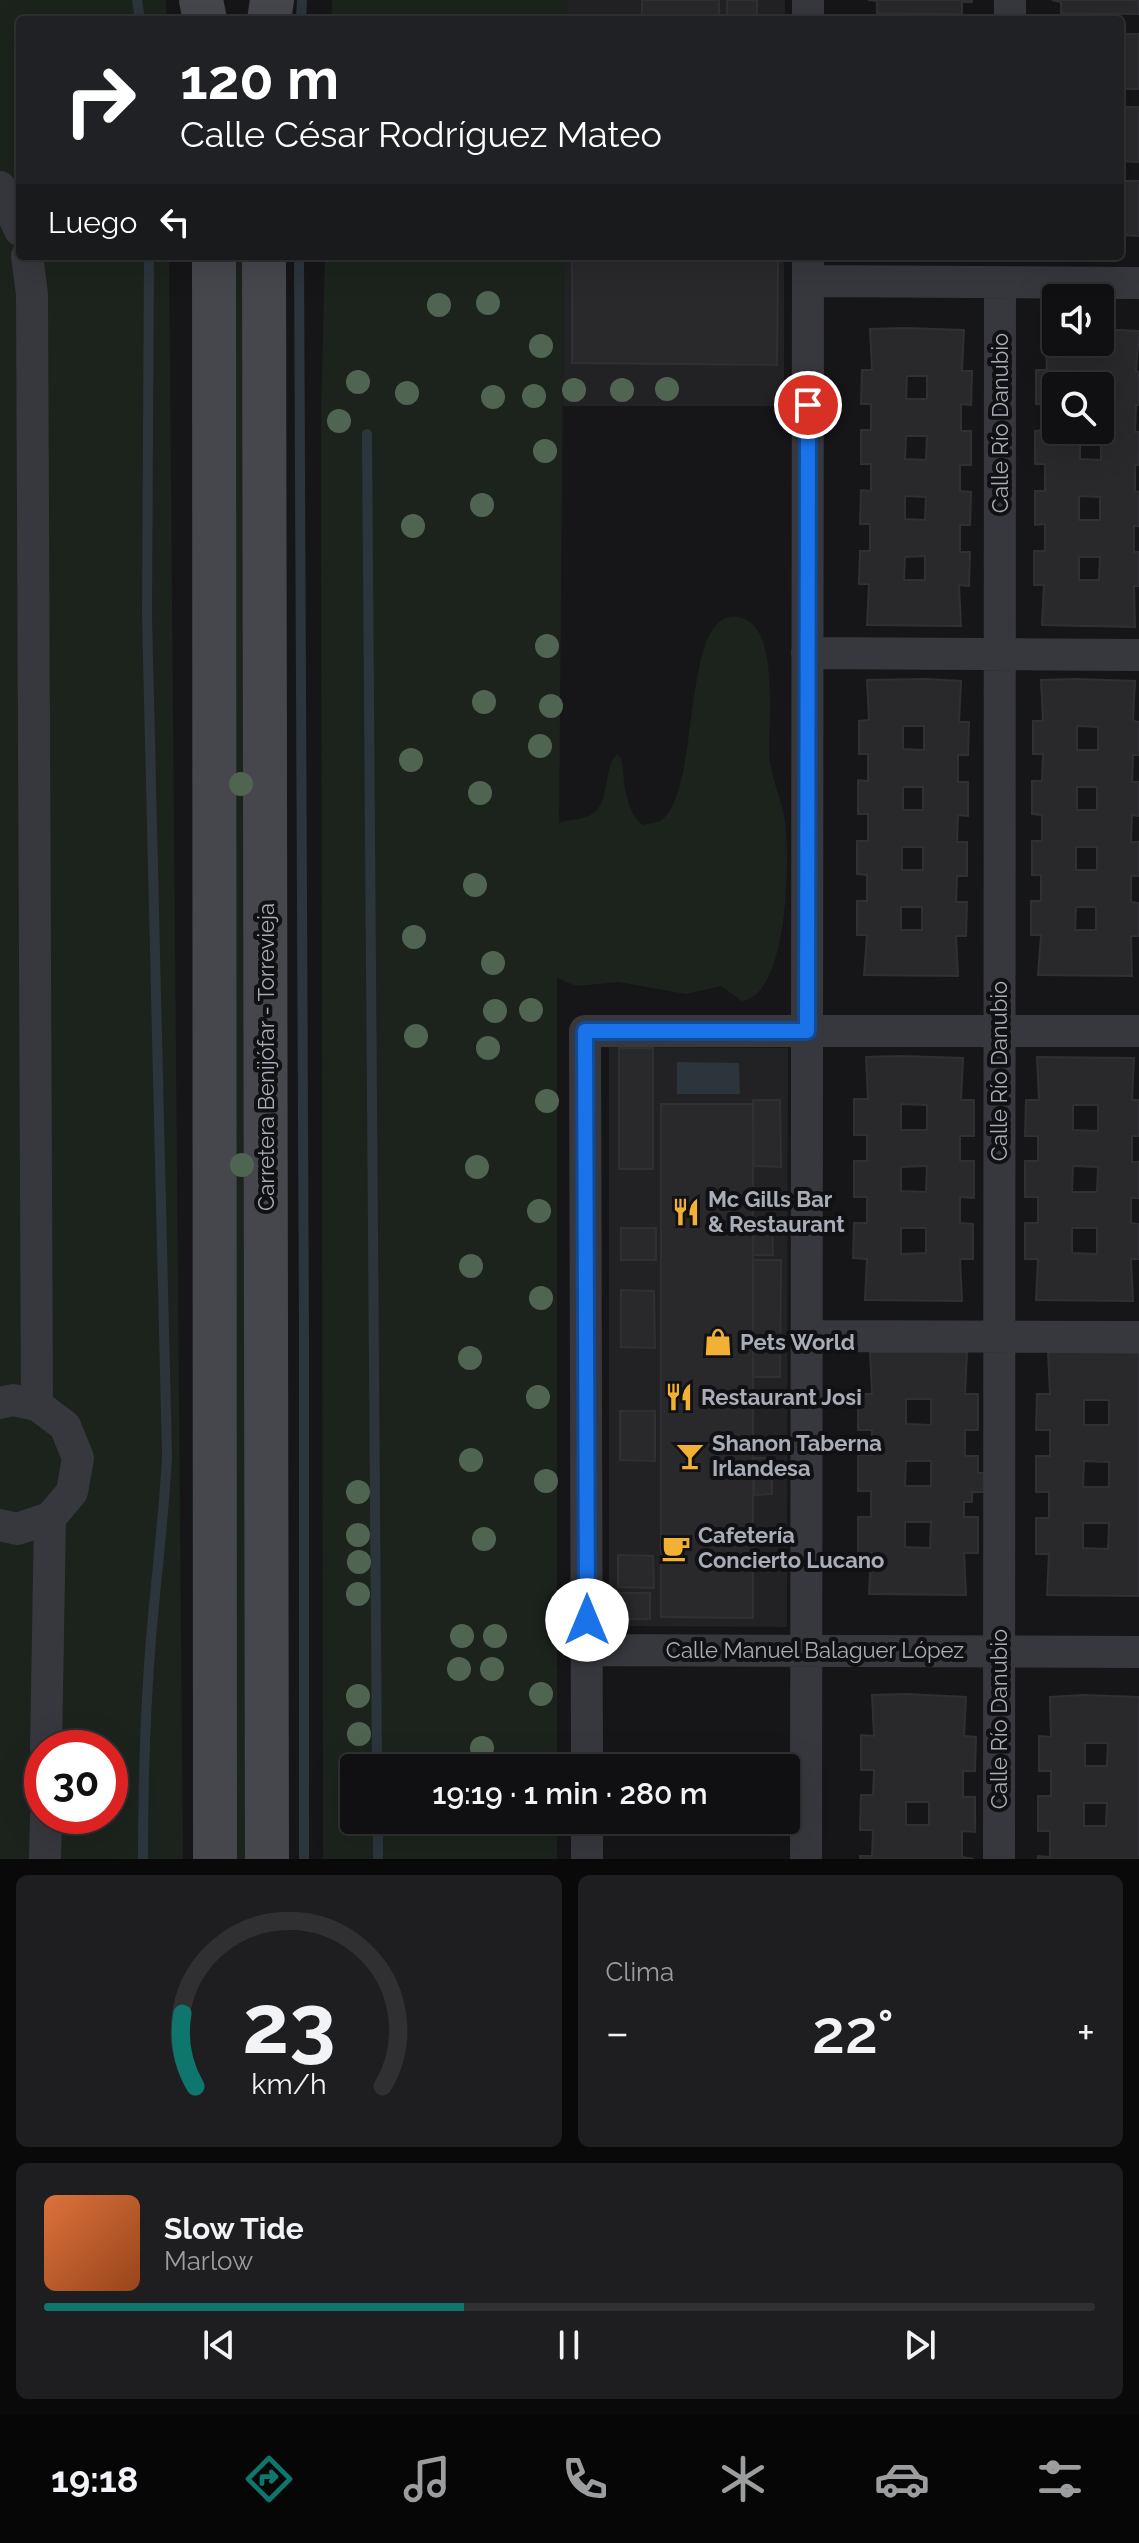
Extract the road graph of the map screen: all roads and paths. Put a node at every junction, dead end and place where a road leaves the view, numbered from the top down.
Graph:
1 (0, 187) edge
2 (16, 221) edge
3 (28, 260) edge
4 (214, 260) edge
5 (264, 260) edge
6 (808, 269) edge
7 (1006, 273) edge
8 (1139, 283) edge
9 (807, 653) junction
10 (1000, 654) junction
11 (1139, 655) edge
12 (807, 1031) junction
13 (999, 1031) junction
14 (1139, 1031) edge
15 (806, 1336) junction
16 (999, 1336) junction
17 (1139, 1337) edge
18 (0, 1403) edge
19 (37, 1405) junction
20 (50, 1518) junction
21 (0, 1525) edge
22 (587, 1650) junction
23 (806, 1650) junction
24 (999, 1651) junction
25 (1139, 1652) edge
26 (46, 1730) edge
27 (587, 1754) edge
28 (46, 1834) edge
29 (587, 1834) edge
30 (45, 1859) edge
31 (215, 1859) edge
32 (267, 1859) edge
33 (587, 1859) edge
34 (806, 1859) edge
35 (999, 1859) edge

1 - 2 street
3 - 19 street
4 - 31 main road
5 - 32 main road, Carretera Benijófar - Torrevieja
6 - 7 street
6 - 9 street
7 - 8 street
7 - 10 street, Calle Río Danubio
9 - 10 street
9 - 12 street
10 - 11 street
10 - 13 street, Calle Río Danubio
12 - 13 street
12 - 15 street
12 - 22 street
13 - 14 street
13 - 16 street, Calle Río Danubio
15 - 16 street
15 - 23 street
16 - 17 street
16 - 24 street, Calle Río Danubio
18 - 19 street
19 - 20 street
20 - 21 street
20 - 26 street
22 - 23 street, Calle Manuel Balaguer López
22 - 27 street
23 - 24 street, Calle Manuel Balaguer López
23 - 34 street
24 - 25 street, Calle Manuel Balaguer López
24 - 35 street, Calle Río Danubio
28 - 30 street
29 - 33 street

